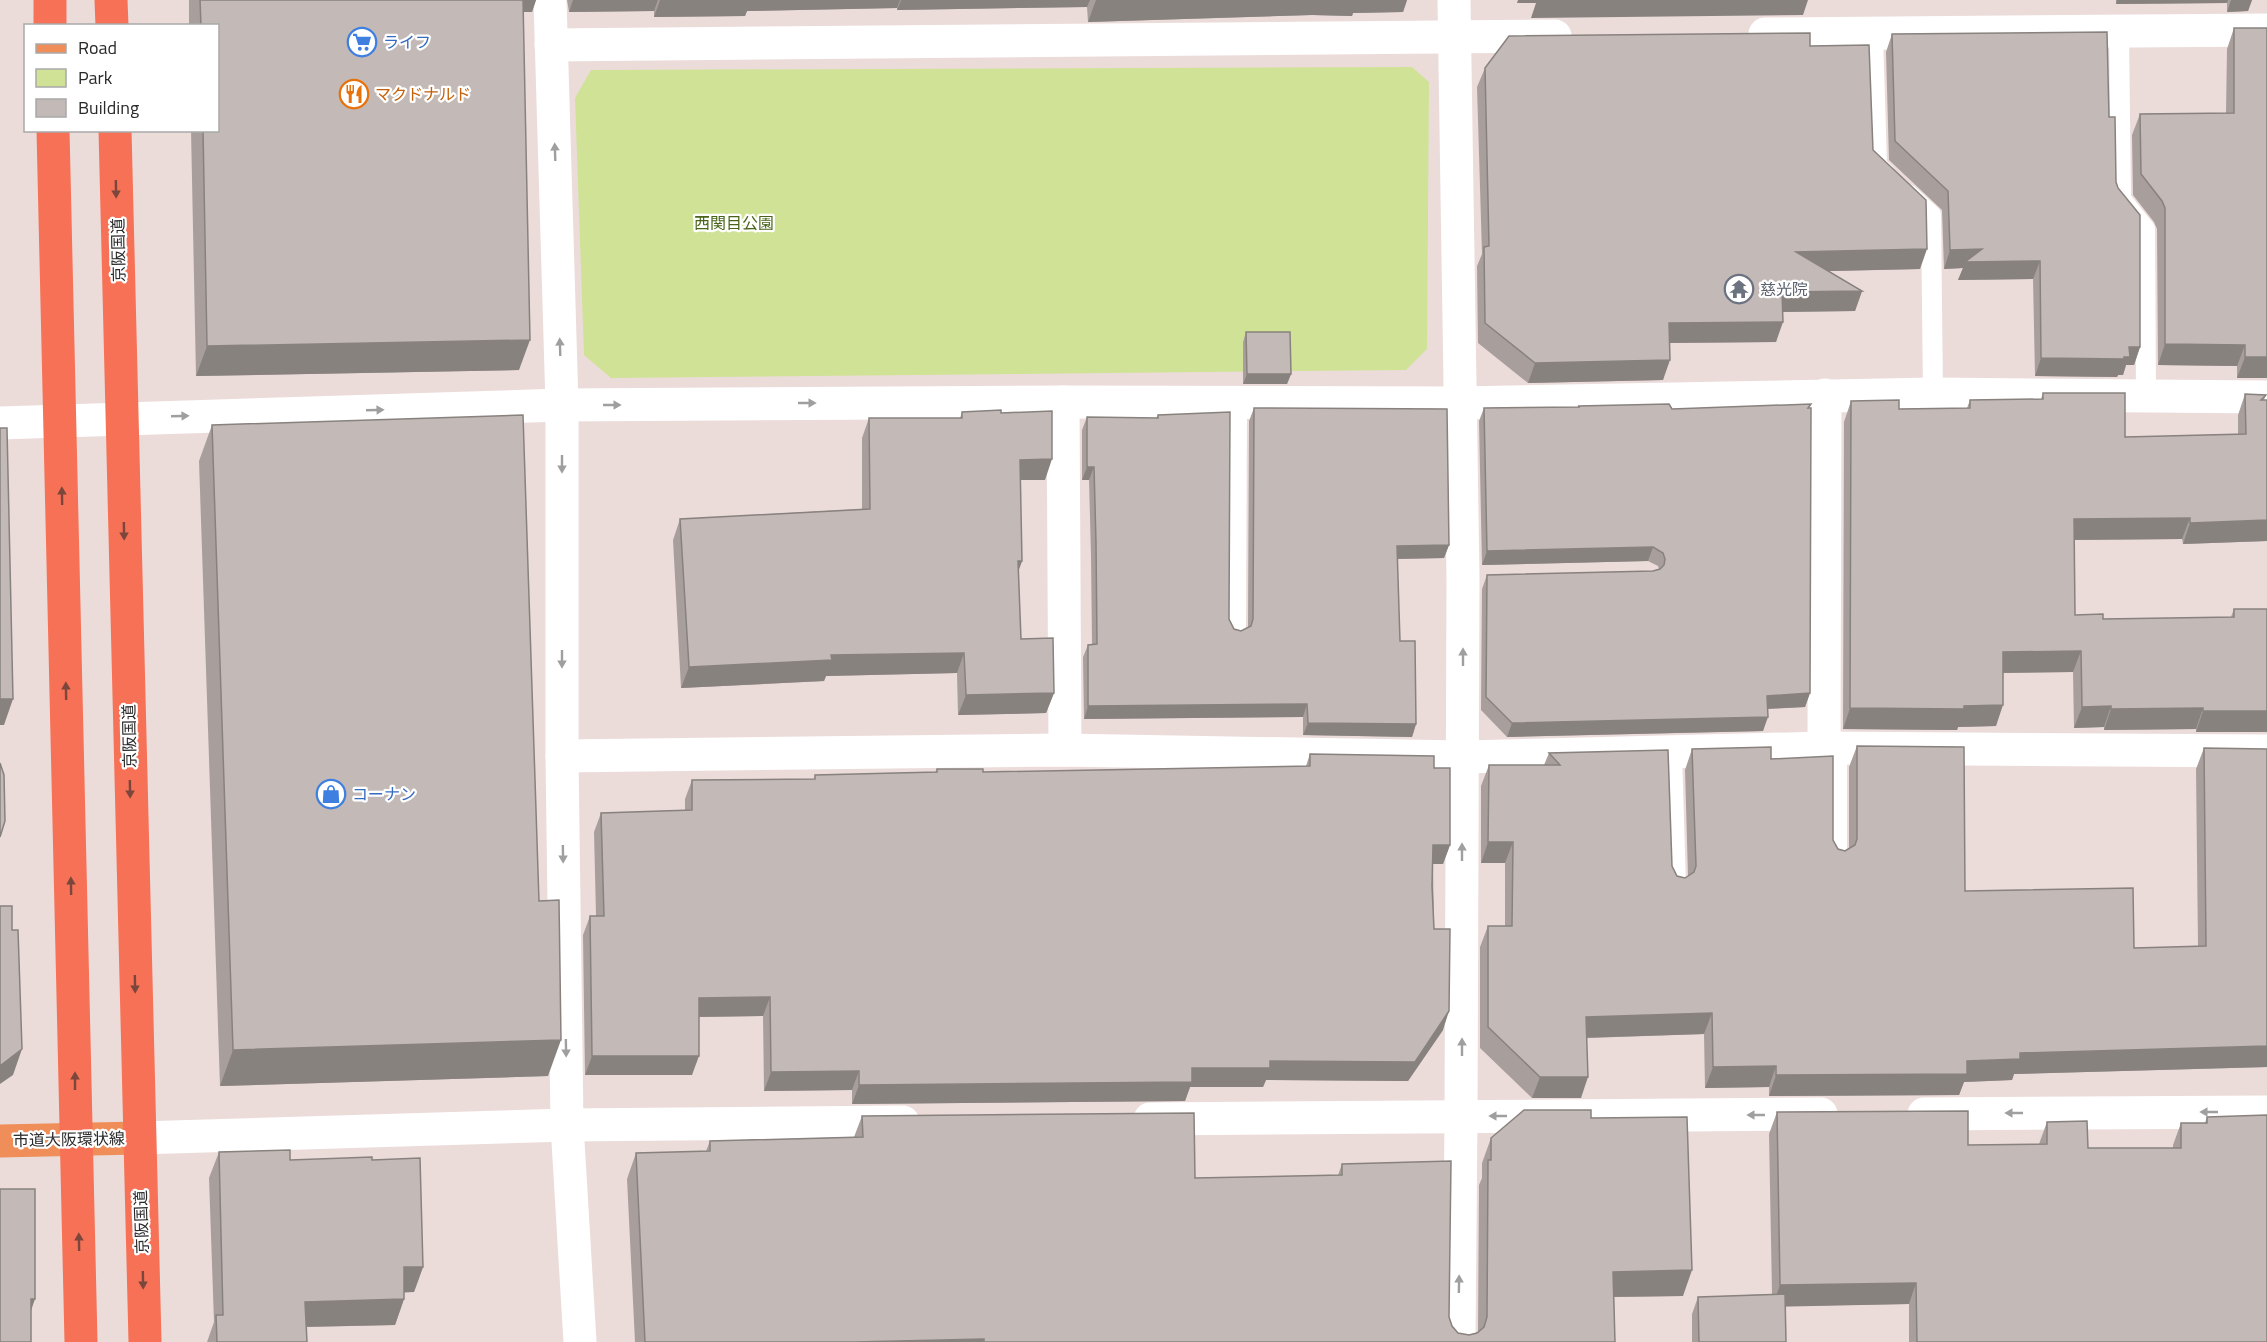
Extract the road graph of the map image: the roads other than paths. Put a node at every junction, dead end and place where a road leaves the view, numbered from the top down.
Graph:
1 (50, 0) edge
2 (111, 0) edge
3 (550, 0) edge
4 (1454, 0) edge
5 (50, 24) edge
6 (112, 24) edge
7 (2267, 30) edge
8 (2119, 31) junction
9 (1737, 34) edge
10 (1873, 34) junction
11 (1584, 35) edge
12 (1454, 37) junction
13 (551, 45) junction
14 (53, 132) edge
15 (115, 132) edge
16 (1933, 394) junction
17 (1825, 395) junction
18 (2146, 396) junction
19 (2267, 396) edge
20 (1063, 402) junction
21 (1237, 402) junction
22 (1459, 403) junction
23 (562, 405) junction
24 (122, 418) junction
25 (60, 421) junction
26 (0, 423) edge
27 (1236, 632) edge
28 (1830, 749) junction
29 (1065, 750) junction
30 (2267, 751) edge
31 (1672, 752) junction
32 (562, 756) junction
33 (1462, 757) junction
34 (1837, 860) edge
35 (1676, 887) edge
36 (2267, 1112) edge
37 (1852, 1114) edge
38 (1900, 1114) edge
39 (1461, 1116) junction
40 (1116, 1120) edge
41 (937, 1122) edge
42 (567, 1125) junction
43 (138, 1138) junction
44 (75, 1139) junction
45 (0, 1141) edge
46 (81, 1342) edge
47 (145, 1342) edge
48 (580, 1342) edge
49 (1459, 1342) edge

1 - 5 highway
2 - 6 highway
3 - 13 street
4 - 12 street
7 - 8 street
8 - 10 street
8 - 18 lane
9 - 10 street
10 - 16 lane
11 - 12 street
12 - 13 street
12 - 22 street
23 -> 13 street
14 - 25 highway
15 -> 24 highway, 京阪国道
16 - 17 street
16 - 18 street
17 - 22 street
17 - 28 street
18 - 19 street
20 - 21 street
23 -> 20 street
20 - 29 street
21 - 22 street
21 - 27 lane
33 -> 22 street
24 -> 23 street
23 -> 32 street
24 - 25 street
24 -> 43 highway, 京阪国道
25 - 26 street
44 -> 25 highway
28 - 30 street
28 - 31 street
28 - 34 lane
29 - 32 street
29 - 33 street
31 - 33 street
31 - 35 lane
32 -> 42 street
39 -> 33 street
36 -> 38 street
37 -> 39 street
39 - 40 street
49 -> 39 street
41 - 42 street
42 - 43 street
42 - 48 street
43 - 44 main road, 市道大阪環状線
43 -> 47 highway, 京阪国道
44 - 45 main road, 市道大阪環状線
46 -> 44 highway

